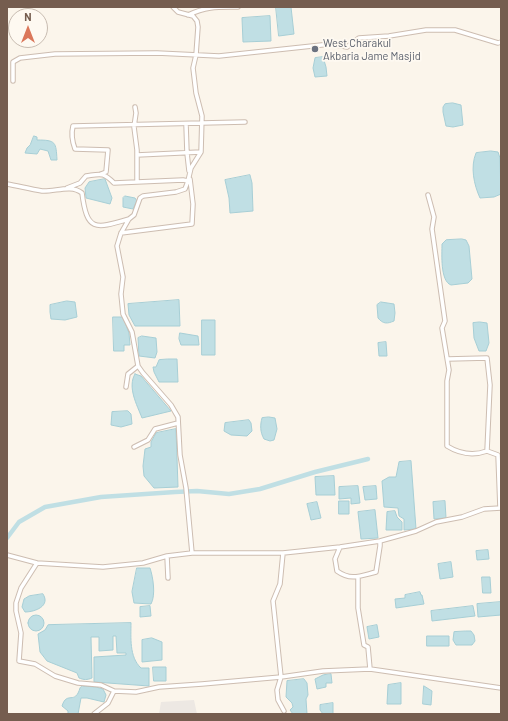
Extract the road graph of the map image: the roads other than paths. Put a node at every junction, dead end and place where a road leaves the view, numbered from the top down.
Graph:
1 (173, 7) edge
2 (238, 7) edge
3 (188, 15) junction
4 (501, 42) edge
5 (196, 55) junction
6 (13, 81) dead end
7 (135, 106) dead end
8 (245, 122) dead end
9 (135, 124) junction
10 (186, 124) junction
11 (202, 124) junction
12 (201, 152) junction
13 (187, 153) junction
14 (137, 155) junction
15 (101, 174) junction
16 (189, 175) junction
17 (188, 181) junction
18 (137, 182) junction
19 (7, 184) edge
20 (62, 189) junction
21 (428, 195) dead end
22 (129, 219) junction
23 (121, 233) junction
24 (448, 360) junction
25 (138, 366) junction
26 (126, 387) dead end
27 (178, 423) junction
28 (134, 447) dead end
29 (487, 451) junction
30 (500, 508) edge
31 (380, 541) junction
32 (340, 547) junction
33 (192, 552) junction
34 (283, 553) junction
35 (7, 555) edge
36 (167, 556) junction
37 (37, 563) junction
38 (358, 577) junction
39 (168, 578) dead end
40 (370, 669) junction
41 (281, 677) junction
42 (501, 688) edge
43 (114, 691) junction
44 (284, 711) dead end
45 (94, 714) edge

1 - 3 street
2 - 3 street
3 - 5 street
4 - 5 street
5 - 6 street
5 - 11 street
7 - 9 street
8 - 11 street
9 - 10 street
9 - 14 street
9 - 15 street
10 - 11 street
10 - 13 street
11 - 12 street
12 - 13 street
12 - 16 street
13 - 14 street
13 - 16 street
14 - 18 street
15 - 18 street
15 - 20 street
16 - 17 street
16 - 23 street
17 - 18 street
17 - 22 street
19 - 20 street
20 - 22 street
21 - 24 street
22 - 23 street
23 - 25 street
24 - 29 street
24 - 29 street
25 - 26 street
25 - 27 street
27 - 28 street
27 - 33 street
29 - 30 street
30 - 31 street
31 - 32 street
31 - 38 street
32 - 34 street
32 - 38 street
33 - 34 street
33 - 36 street
34 - 41 street
35 - 37 street
36 - 37 street
36 - 39 street
37 - 43 street
38 - 40 street
40 - 41 street
40 - 42 street
41 - 43 street
41 - 44 street
43 - 45 street

